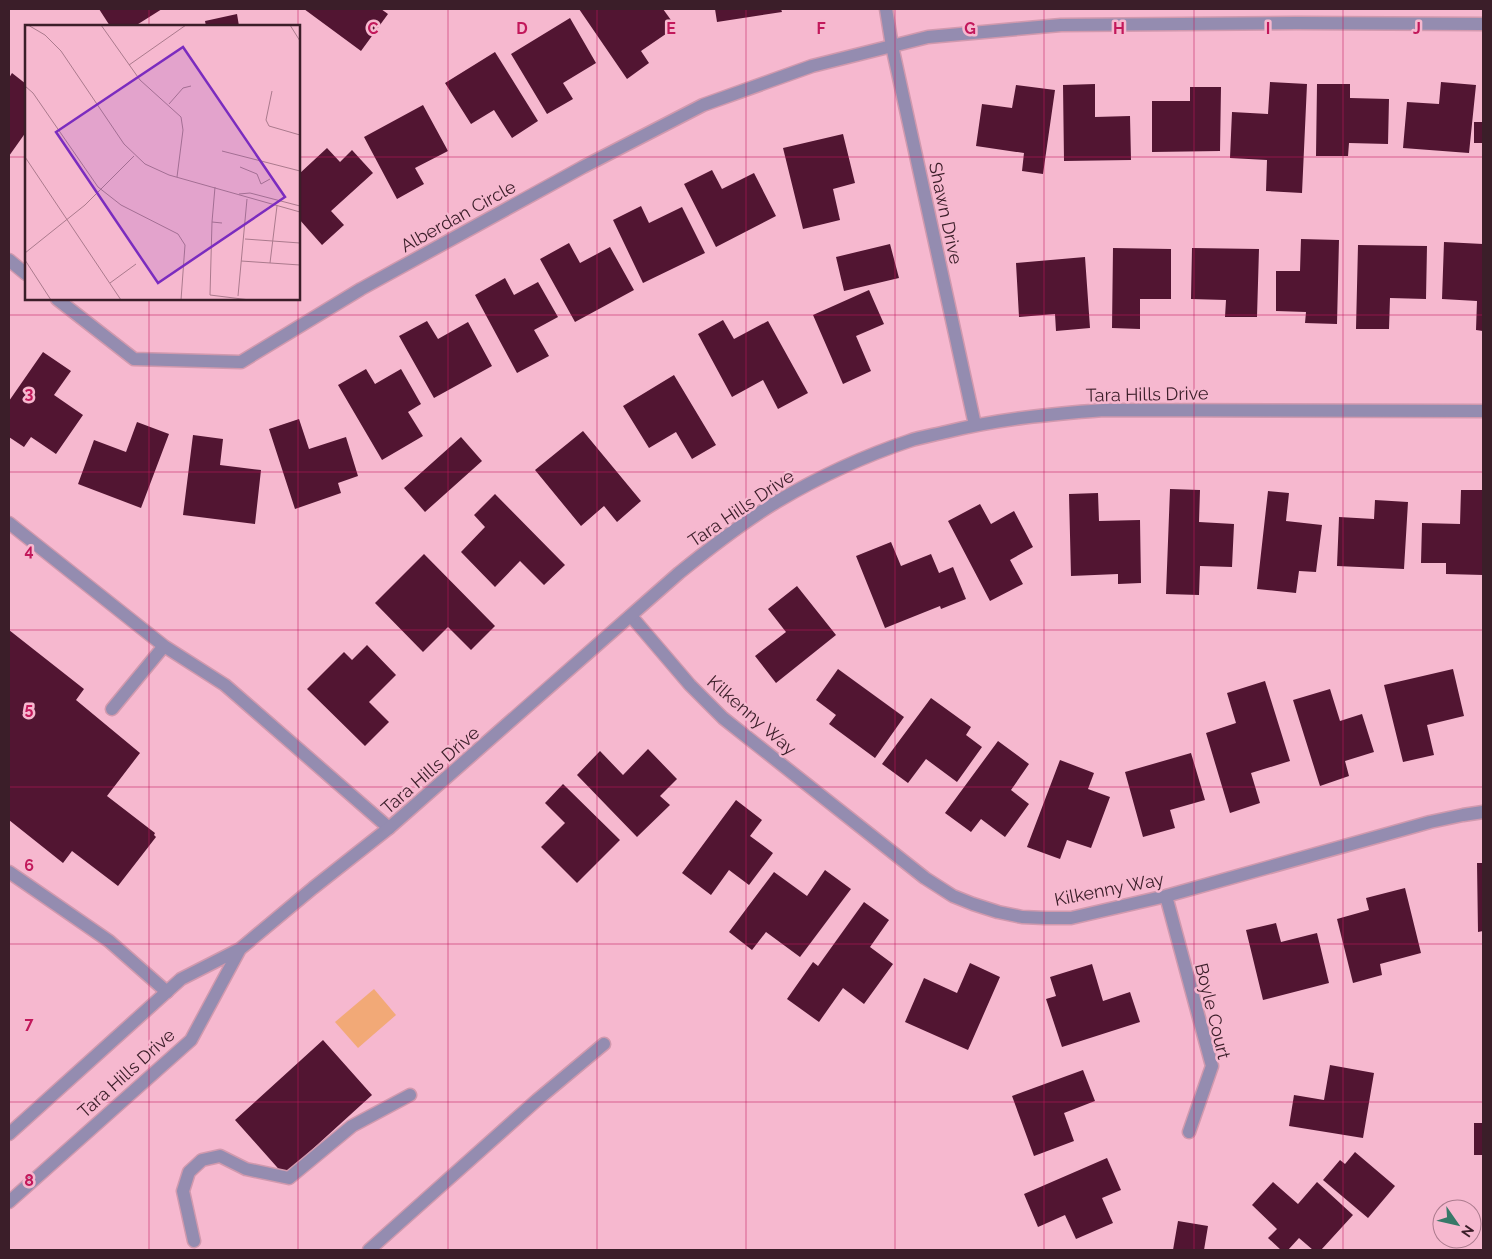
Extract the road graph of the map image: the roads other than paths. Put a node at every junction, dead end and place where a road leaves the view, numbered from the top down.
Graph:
1 (886, 9) edge
2 (1483, 24) edge
3 (892, 46) junction
4 (9, 260) edge
5 (25, 273) edge
6 (58, 300) edge
7 (1483, 411) edge
8 (975, 425) junction
9 (9, 523) edge
10 (631, 616) junction
11 (164, 646) junction
12 (112, 709) dead end
13 (1483, 812) edge
14 (389, 828) junction
15 (9, 872) edge
16 (1166, 896) junction
17 (240, 949) junction
18 (167, 992) junction
19 (604, 1044) dead end
20 (410, 1094) dead end
21 (1189, 1132) dead end
22 (9, 1134) edge
23 (9, 1202) edge
24 (194, 1241) dead end
25 (369, 1250) edge

1 - 3 street, Shawn Drive
2 - 3 street, Alberdan Circle
3 - 6 street, Alberdan Circle
3 - 8 street, Shawn Drive
4 - 5 street
7 - 8 street, Tara Hills Drive
8 - 10 street, Tara Hills Drive
9 - 11 street
10 - 14 street, Tara Hills Drive
10 - 16 street, Kilkenny Way
11 - 12 street
11 - 14 street
13 - 16 street, Kilkenny Way
14 - 17 street, Tara Hills Drive
15 - 18 street
16 - 21 street, Boyle Court
17 - 18 street, Tara Hills Drive
17 - 23 street, Tara Hills Drive
18 - 22 street, Tara Hills Drive
19 - 25 street
20 - 24 street

